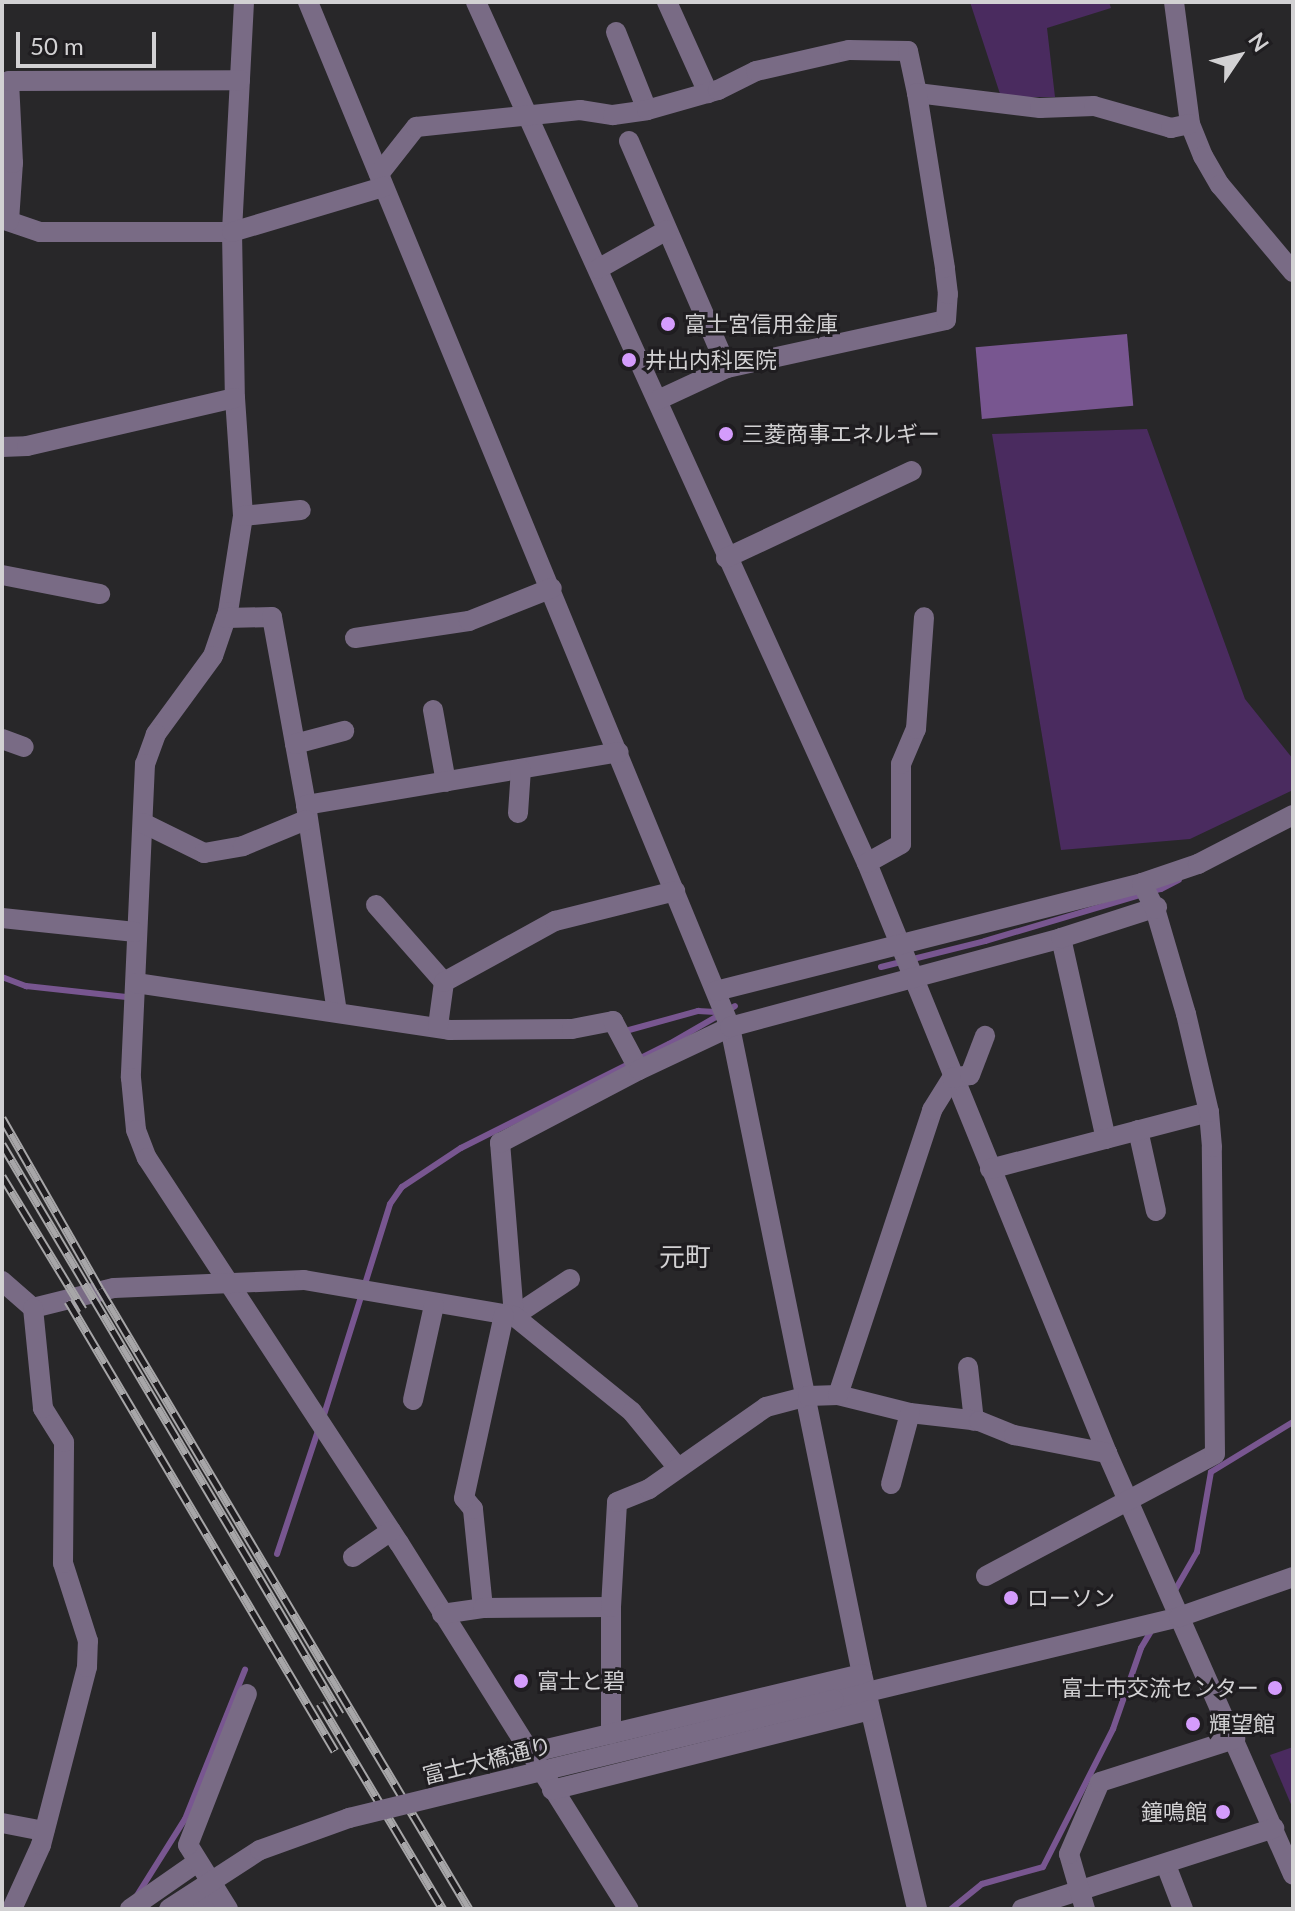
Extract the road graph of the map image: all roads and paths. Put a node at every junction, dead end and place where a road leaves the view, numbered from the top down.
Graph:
1 (244, 2) edge
2 (308, 2) edge
3 (476, 2) edge
4 (667, 2) edge
5 (1174, 2) edge
6 (616, 32) dead end
7 (240, 80) junction
8 (708, 93) junction
9 (917, 93) junction
10 (647, 110) junction
11 (528, 114) junction
12 (1190, 124) junction
13 (629, 141) dead end
14 (381, 180) junction
15 (6, 220) edge
16 (667, 230) junction
17 (232, 232) junction
18 (598, 269) junction
19 (1293, 272) edge
20 (727, 368) junction
21 (235, 398) junction
22 (658, 400) junction
23 (2, 447) edge
24 (912, 471) dead end
25 (301, 510) dead end
26 (243, 516) junction
27 (726, 558) junction
28 (2, 575) edge
29 (552, 588) junction
30 (100, 594) dead end
31 (924, 617) dead end
32 (226, 618) junction
33 (355, 638) dead end
34 (433, 710) dead end
35 (344, 731) dead end
36 (2, 739) edge
37 (295, 744) junction
38 (24, 747) dead end
39 (619, 752) junction
40 (521, 769) junction
41 (446, 782) junction
42 (306, 812) junction
43 (518, 813) dead end
44 (1293, 815) edge
45 (143, 823) junction
46 (867, 863) junction
47 (675, 891) junction
48 (1149, 897) junction
49 (376, 905) dead end
50 (2, 918) edge
51 (135, 932) junction
52 (1061, 938) junction
53 (898, 943) junction
54 (911, 979) junction
55 (444, 982) junction
56 (136, 993) junction
57 (717, 993) junction
58 (337, 1012) junction
59 (729, 1024) junction
60 (438, 1026) junction
61 (985, 1036) dead end
62 (639, 1070) junction
63 (952, 1078) junction
64 (1209, 1112) junction
65 (1138, 1130) junction
66 (1106, 1139) junction
67 (990, 1169) junction
68 (1156, 1211) dead end
69 (570, 1279) dead end
70 (2, 1281) edge
71 (230, 1283) junction
72 (434, 1305) junction
73 (33, 1308) junction
74 (509, 1316) junction
75 (968, 1367) dead end
76 (838, 1395) junction
77 (808, 1396) junction
78 (413, 1400) dead end
79 (910, 1413) junction
80 (974, 1421) junction
81 (1107, 1453) junction
82 (678, 1468) junction
83 (891, 1484) dead end
84 (1127, 1497) junction
85 (391, 1531) junction
86 (353, 1557) dead end
87 (986, 1576) dead end
88 (1293, 1577) edge
89 (611, 1607) junction
90 (483, 1608) junction
91 (442, 1614) junction
92 (1179, 1617) junction
93 (866, 1692) junction
94 (247, 1694) dead end
95 (611, 1734) junction
96 (1235, 1739) junction
97 (530, 1753) junction
98 (552, 1790) junction
99 (2, 1823) edge
100 (1274, 1828) junction
101 (44, 1831) junction
102 (196, 1863) junction
103 (1166, 1865) junction
104 (1293, 1875) edge
105 (1083, 1900) edge
106 (224, 1902) edge
107 (137, 1904) edge
108 (12, 1909) edge
109 (169, 1909) edge
110 (199, 1909) edge
111 (629, 1909) edge
112 (917, 1909) edge
113 (1022, 1909) edge
114 (1183, 1909) edge

1 - 7 street
2 - 14 street
3 - 11 street
4 - 8 street
5 - 12 street
6 - 10 street
7 - 15 street
7 - 17 street
8 - 9 street
8 - 10 street
9 - 12 street
9 - 20 street
10 - 11 street
11 - 14 street
11 - 18 street
12 - 19 street
13 - 16 street
14 - 17 street
14 - 29 street
15 - 17 street
16 - 18 street
16 - 20 street
17 - 21 street
18 - 22 street
20 - 22 street
21 - 23 street
21 - 26 street
22 - 27 street
24 - 27 street
25 - 26 street
26 - 32 street
27 - 46 street
28 - 30 street
29 - 33 street
29 - 39 street
31 - 46 street
32 - 37 street
32 - 45 street
34 - 41 street
35 - 37 street
36 - 38 street
37 - 42 street
39 - 40 street
39 - 47 street
40 - 41 street
40 - 43 street
41 - 42 street
42 - 45 street
42 - 58 street
44 - 48 street
45 - 51 street
46 - 53 street
47 - 55 street
47 - 57 street
48 - 52 street
48 - 53 street
48 - 64 street
49 - 55 street
50 - 51 street
51 - 56 street
52 - 54 street
52 - 66 street
53 - 54 street
53 - 57 street
54 - 59 street
54 - 63 street
55 - 60 street
56 - 58 street
56 - 71 street
57 - 59 street
58 - 60 street
59 - 62 street
59 - 77 street
60 - 62 street
61 - 63 street
62 - 74 street
63 - 67 street
63 - 76 street
64 - 65 street
64 - 84 street
65 - 66 street
65 - 68 street
66 - 67 street
67 - 81 street
69 - 74 street
70 - 73 street
71 - 72 street
71 - 73 street
71 - 85 street
72 - 74 street
72 - 78 street
73 - 101 street
74 - 82 street
74 - 90 street
75 - 80 street
76 - 77 street
76 - 79 street
77 - 82 street
77 - 93 street
79 - 80 street
79 - 83 street
80 - 81 street
81 - 84 street
82 - 89 street
84 - 87 street
84 - 92 street
85 - 86 street
85 - 91 street
88 - 92 street
89 - 90 street
89 - 95 street
90 - 91 street
91 - 97 street
92 - 93 street
92 - 96 street
93 - 95 street
93 - 98 street
93 - 109 street, 富士大橋通り, bridge
93 - 112 street
94 - 102 street
95 - 97 street
96 - 100 street
96 - 105 street
97 - 98 street
98 - 111 street
99 - 101 street
100 - 103 street
100 - 104 street
101 - 108 street
102 - 106 street
102 - 107 street
103 - 105 street
103 - 114 street
105 - 113 street
106 - 110 street

